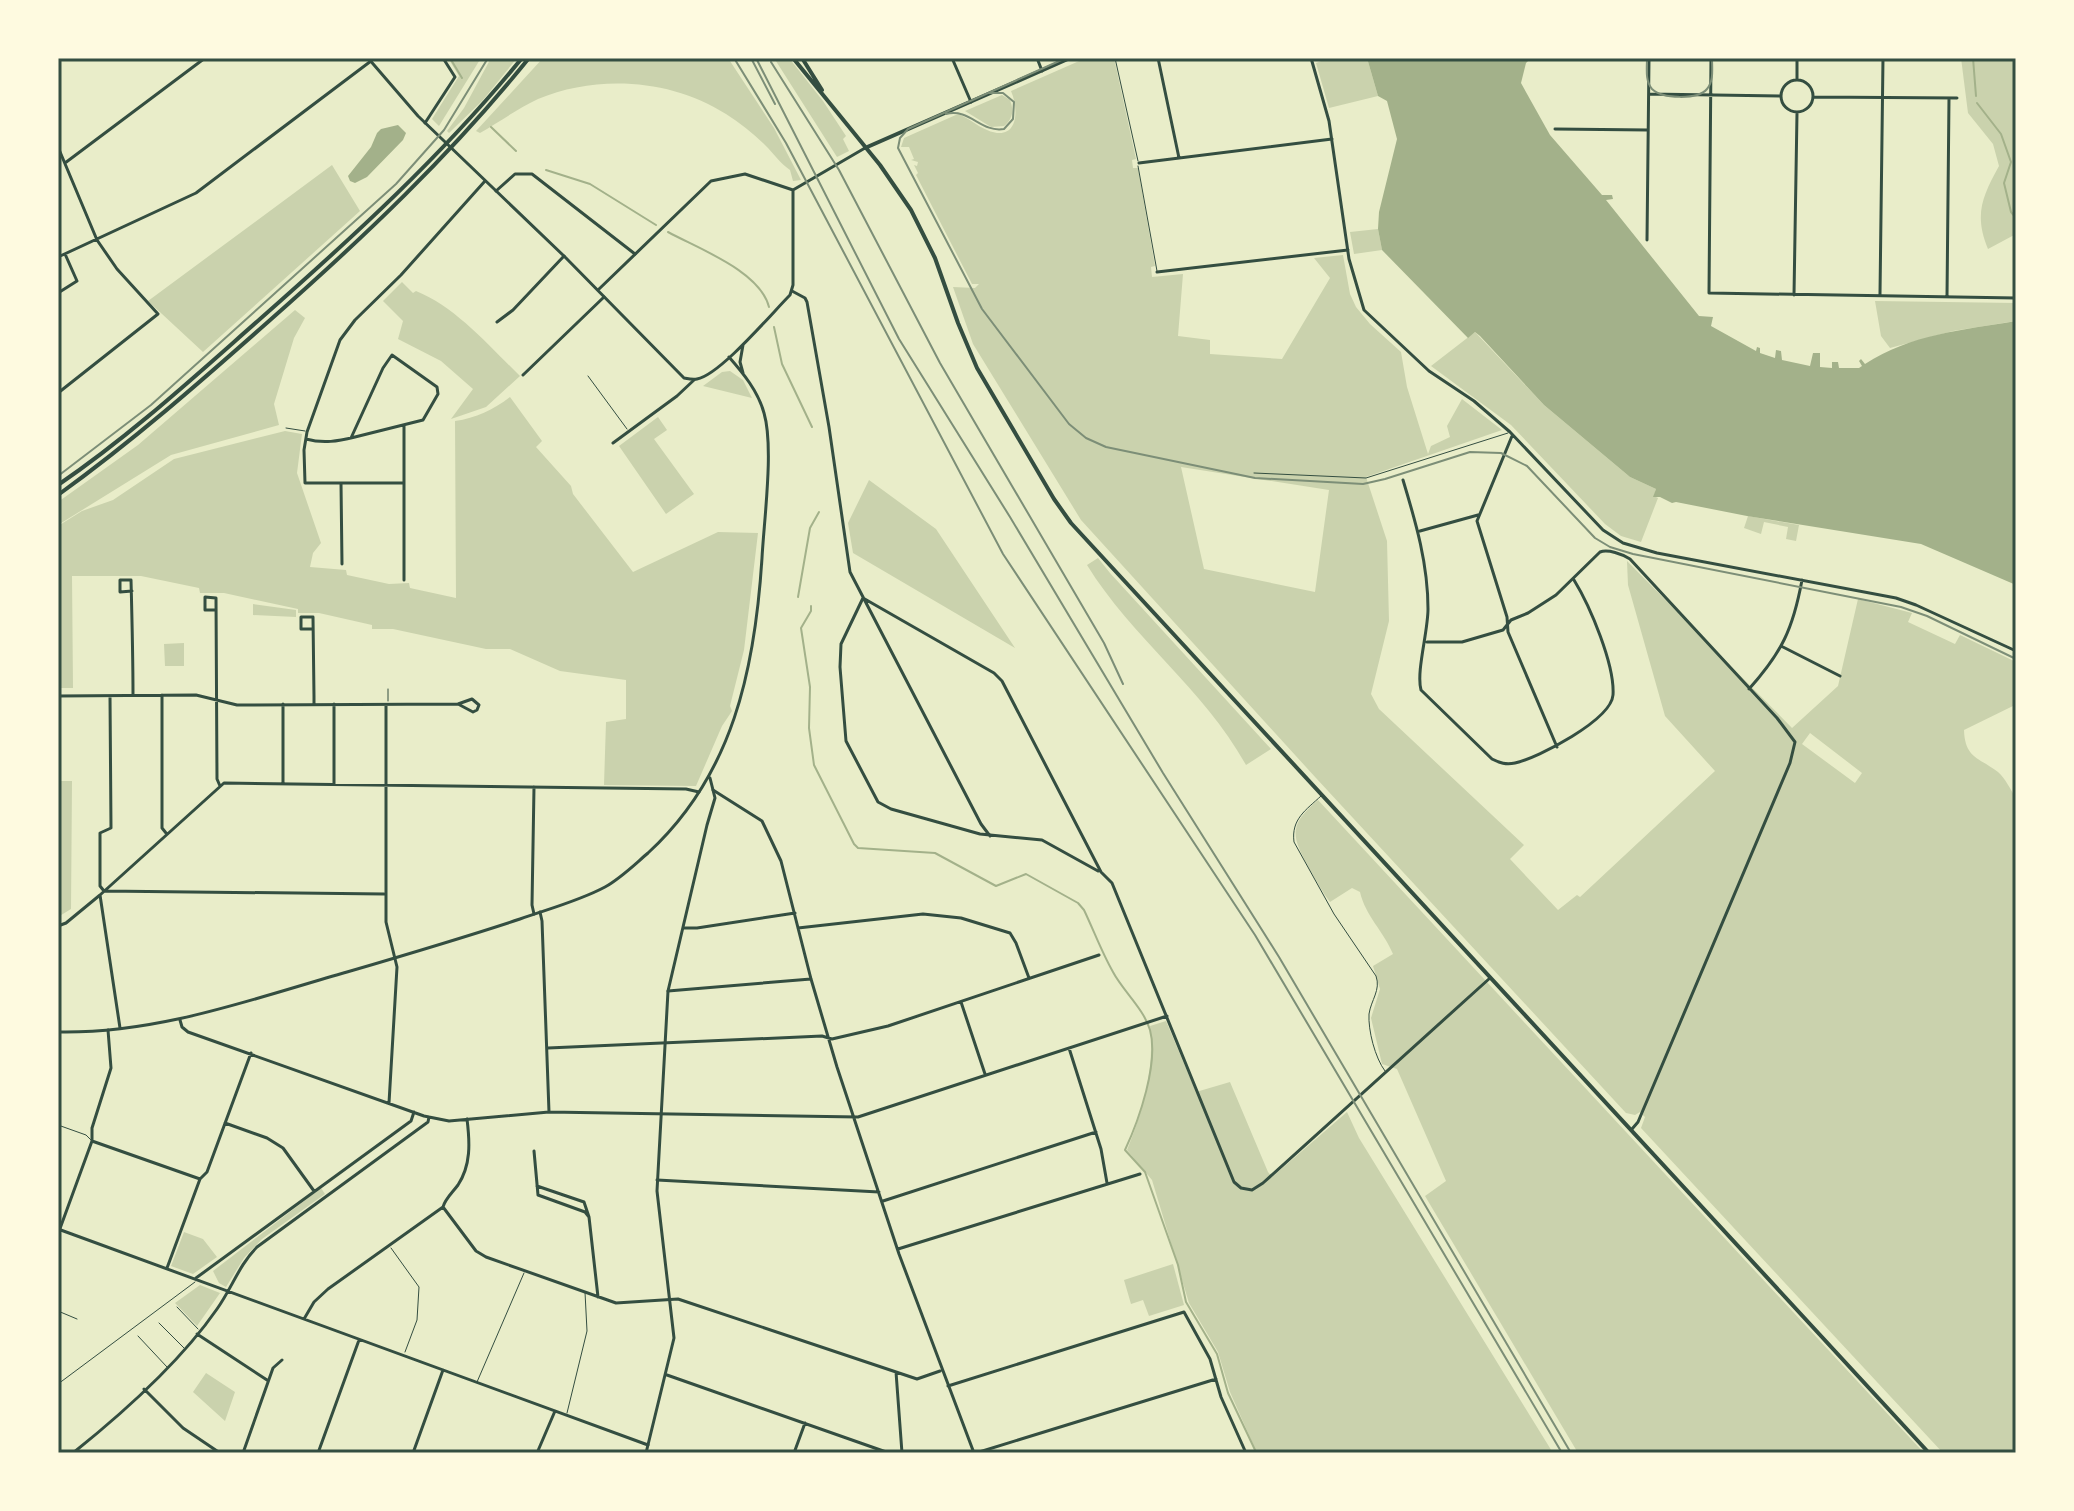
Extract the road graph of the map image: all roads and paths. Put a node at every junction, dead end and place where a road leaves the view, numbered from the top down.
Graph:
1 (205, 58) edge
2 (443, 58) edge
3 (522, 58) edge
4 (529, 58) edge
5 (793, 58) edge
6 (802, 58) edge
7 (952, 58) edge
8 (1037, 58) edge
9 (1070, 58) edge
10 (1115, 58) edge
11 (1158, 58) edge
12 (1311, 58) edge
13 (1649, 58) edge
14 (1711, 58) edge
15 (1797, 58) edge
16 (1883, 58) edge
17 (370, 60) edge
18 (1042, 71) junction
19 (1797, 80) junction
20 (1648, 94) junction
21 (824, 95) junction
22 (1710, 95) junction
23 (1781, 96) junction
24 (1814, 97) junction
25 (1882, 97) junction
26 (1949, 98) junction
27 (1957, 98) dead end
28 (971, 102) junction
29 (1797, 113) junction
30 (425, 123) junction
31 (1555, 129) dead end
32 (1648, 130) junction
33 (458, 138) junction
34 (1332, 139) junction
35 (58, 147) edge
36 (865, 148) junction
37 (440, 156) junction
38 (1179, 158) junction
39 (65, 163) junction
40 (1139, 163) dead end
41 (485, 181) junction
42 (793, 190) junction
43 (496, 191) junction
44 (97, 240) junction
45 (1647, 240) dead end
46 (1348, 250) junction
47 (65, 254) junction
48 (635, 254) junction
49 (564, 256) junction
50 (58, 257) edge
51 (1157, 272) joint
52 (598, 290) junction
53 (792, 291) junction
54 (58, 293) edge
55 (1794, 295) junction
56 (1880, 296) junction
57 (604, 297) junction
58 (1947, 297) junction
59 (2016, 298) edge
60 (497, 322) dead end
61 (745, 342) junction
62 (729, 357) junction
63 (523, 375) dead end
64 (744, 375) junction
65 (588, 376) dead end
66 (694, 380) junction
67 (58, 393) edge
68 (404, 426) junction
69 (286, 428) dead end
70 (628, 431) junction
71 (307, 432) junction
72 (1512, 433) junction
73 (351, 438) junction
74 (306, 439) junction
75 (613, 443) dead end
76 (1254, 473) dead end
77 (1403, 480) dead end
78 (341, 483) junction
79 (404, 483) junction
80 (58, 485) edge
81 (58, 495) edge
82 (1478, 515) junction
83 (1419, 531) junction
84 (1623, 543) junction
85 (1620, 554) junction
86 (342, 564) dead end
87 (404, 580) dead end
88 (1574, 580) junction
89 (1802, 580) junction
90 (132, 591) dead end
91 (863, 598) junction
92 (216, 610) dead end
93 (1507, 625) junction
94 (313, 629) dead end
95 (1427, 642) junction
96 (1783, 646) junction
97 (2016, 651) edge
98 (1840, 676) dead end
99 (388, 689) dead end
100 (1749, 689) junction
101 (133, 695) junction
102 (162, 695) junction
103 (58, 696) edge
104 (110, 696) junction
105 (216, 699) junction
106 (387, 703) junction
107 (283, 704) junction
108 (314, 704) junction
109 (334, 704) junction
110 (458, 704) junction
111 (1557, 747) junction
112 (710, 778) junction
113 (222, 784) junction
114 (283, 784) junction
115 (334, 785) junction
116 (386, 786) junction
117 (534, 787) junction
118 (713, 790) junction
119 (699, 792) junction
120 (1321, 796) junction
121 (166, 833) junction
122 (990, 836) junction
123 (1101, 872) junction
124 (102, 893) junction
125 (385, 894) junction
126 (540, 912) junction
127 (795, 913) junction
128 (534, 914) junction
129 (58, 926) edge
130 (682, 928) junction
131 (798, 928) junction
132 (1099, 955) dead end
133 (395, 958) junction
134 (1029, 978) junction
135 (1490, 978) junction
136 (811, 979) junction
137 (668, 991) junction
138 (961, 1002) junction
139 (1167, 1016) junction
140 (180, 1020) junction
141 (120, 1028) junction
142 (108, 1030) junction
143 (58, 1032) edge
144 (828, 1038) junction
145 (665, 1044) junction
146 (548, 1048) junction
147 (1069, 1048) junction
148 (251, 1053) junction
149 (1386, 1073) junction
150 (985, 1075) junction
151 (389, 1103) junction
152 (414, 1112) junction
153 (549, 1112) junction
154 (661, 1114) junction
155 (429, 1117) junction
156 (853, 1117) junction
157 (467, 1119) junction
158 (225, 1123) junction
159 (58, 1125) edge
160 (1631, 1131) junction
161 (1096, 1132) junction
162 (92, 1141) junction
163 (534, 1151) dead end
164 (1140, 1174) dead end
165 (200, 1179) junction
166 (657, 1180) junction
167 (1107, 1183) junction
168 (537, 1186) junction
169 (314, 1191) junction
170 (879, 1192) junction
171 (883, 1201) junction
172 (443, 1207) junction
173 (589, 1217) junction
174 (59, 1231) edge
175 (389, 1246) junction
176 (898, 1249) junction
177 (167, 1268) junction
178 (525, 1271) junction
179 (196, 1279) junction
180 (227, 1291) junction
181 (585, 1292) junction
182 (598, 1297) junction
183 (671, 1299) junction
184 (177, 1307) dead end
185 (58, 1311) edge
186 (77, 1319) dead end
187 (304, 1319) junction
188 (159, 1323) dead end
189 (198, 1332) junction
190 (138, 1336) dead end
191 (360, 1339) junction
192 (184, 1348) junction
193 (404, 1356) junction
194 (282, 1360) dead end
195 (167, 1367) junction
196 (443, 1370) junction
197 (942, 1370) junction
198 (896, 1372) junction
199 (667, 1375) junction
200 (1216, 1379) junction
201 (268, 1381) junction
202 (477, 1382) junction
203 (58, 1384) edge
204 (948, 1386) junction
205 (144, 1389) junction
206 (555, 1411) junction
207 (567, 1415) junction
208 (805, 1423) junction
209 (648, 1445) junction
210 (73, 1453) edge
211 (220, 1453) edge
212 (243, 1453) edge
213 (318, 1453) edge
214 (413, 1453) edge
215 (537, 1453) edge
216 (646, 1453) edge
217 (794, 1453) edge
218 (889, 1453) edge
219 (902, 1453) edge
220 (975, 1453) edge
221 (1246, 1453) edge
222 (1929, 1453) edge

1 - 39 street
2 - 30 street
3 - 33 main road
4 - 33 main road
5 - 21 main road
6 - 21 main road
7 - 28 street
8 - 18 street
9 - 18 main road
10 - 51 lane
11 - 38 street
12 - 34 street
13 - 20 street
14 - 22 street
15 - 19 street
16 - 25 street
17 - 30 street
17 - 44 street
18 - 28 main road
19 - 23 street
19 - 24 street
20 - 22 street
20 - 32 street
21 - 36 main road
22 - 23 street
22 - 55 street
23 - 29 street
24 - 25 street
24 - 29 street
25 - 26 street
25 - 56 street
26 - 27 street
26 - 58 street
28 - 36 main road
29 - 55 street
30 - 41 street
31 - 32 street
32 - 45 street
33 - 37 main road
34 - 38 street
34 - 46 street
35 - 39 street
36 - 42 street
36 - 120 main road
37 - 80 main road
37 - 81 main road
38 - 40 street
39 - 44 street
41 - 43 street
41 - 71 street
42 - 48 street
42 - 53 street
43 - 48 street
43 - 49 street
44 - 47 street
44 - 67 street
46 - 51 street
46 - 72 street
47 - 50 street
47 - 54 street
48 - 52 street
49 - 52 street
49 - 60 street
52 - 57 street
53 - 61 street
53 - 91 street
55 - 56 street
56 - 58 street
57 - 63 street
57 - 66 street
58 - 59 street
61 - 62 street
61 - 64 street
62 - 64 street
62 - 66 street
64 - 112 street
65 - 70 lane
66 - 70 street
68 - 73 street
68 - 73 street
68 - 79 street
69 - 71 lane
70 - 75 street
71 - 74 street
72 - 76 lane
72 - 82 street
72 - 84 street
73 - 74 street
74 - 78 street
77 - 83 street
78 - 79 street
78 - 86 street
79 - 87 street
82 - 83 street
82 - 93 street
83 - 95 street
84 - 85 street
84 - 89 street
85 - 88 street
85 - 100 street
88 - 93 street
88 - 111 street
89 - 96 street
89 - 97 street
90 - 101 street
91 - 122 street
91 - 122 street
91 - 123 street
92 - 105 street
93 - 95 street
93 - 111 street
94 - 108 street
95 - 111 street
96 - 98 street
96 - 100 street
99 - 106 lane
100 - 160 street
101 - 102 street
101 - 104 street
102 - 105 street
102 - 121 street
103 - 104 street
104 - 124 street
105 - 107 street
105 - 113 street
106 - 109 street
106 - 110 street
106 - 116 street
107 - 108 street
107 - 114 street
108 - 109 street
109 - 115 street
110 - 110 street
112 - 118 street
112 - 119 street
113 - 114 street
113 - 121 street
114 - 115 street
115 - 116 street
116 - 117 street
116 - 125 street
117 - 119 street
117 - 128 street
118 - 127 street
118 - 130 street
119 - 126 street
120 - 135 main road
120 - 149 lane
121 - 124 street
122 - 123 street
123 - 139 street
124 - 125 street
124 - 129 street
124 - 141 street
125 - 133 street
126 - 128 street
126 - 146 street
127 - 130 street
127 - 131 street
128 - 133 street
130 - 137 street
131 - 134 street
131 - 136 street
132 - 134 street
133 - 140 street
133 - 151 street
134 - 138 street
135 - 149 street
135 - 160 main road
136 - 137 street
136 - 144 street
137 - 145 street
138 - 144 street
138 - 150 street
139 - 147 street
139 - 149 street
140 - 141 street
140 - 148 street
141 - 142 street
142 - 143 street
142 - 162 street
144 - 145 street
144 - 156 street
145 - 146 street
145 - 154 street
146 - 153 street
147 - 150 street
147 - 161 street
148 - 151 street
148 - 158 street
150 - 156 street
151 - 152 street
152 - 155 street
152 - 169 street
153 - 154 street
153 - 157 street
154 - 156 street
154 - 166 street
155 - 157 street
155 - 180 street
156 - 170 street
157 - 172 street
158 - 165 street
158 - 169 street
159 - 162 lane
160 - 222 main road
161 - 167 street
161 - 171 street
162 - 165 street
162 - 174 street
163 - 168 street
164 - 167 street
165 - 177 street
166 - 170 street
166 - 183 street
167 - 176 street
168 - 173 street
168 - 173 street
169 - 179 street
170 - 171 street
171 - 176 street
172 - 175 street
172 - 178 street
173 - 182 street
174 - 177 street
175 - 187 street
175 - 193 lane
176 - 197 street
177 - 179 street
178 - 181 street
178 - 202 lane
179 - 180 street
179 - 203 lane
180 - 187 street
180 - 189 street
181 - 182 street
181 - 207 lane
182 - 183 street
183 - 198 street
183 - 199 street
184 - 189 lane
185 - 186 lane
187 - 191 street
188 - 192 lane
189 - 192 street
189 - 201 street
190 - 195 lane
191 - 193 street
191 - 213 street
192 - 195 street
193 - 196 street
194 - 201 street
195 - 205 street
196 - 202 street
196 - 214 street
197 - 198 street
197 - 204 street
198 - 219 street
199 - 208 street
199 - 209 street
200 - 204 street
200 - 220 street
200 - 221 street
201 - 212 street
202 - 206 street
204 - 220 street
205 - 210 street
205 - 211 street
206 - 207 street
206 - 215 street
207 - 209 street
208 - 217 street
208 - 218 street
209 - 216 street

